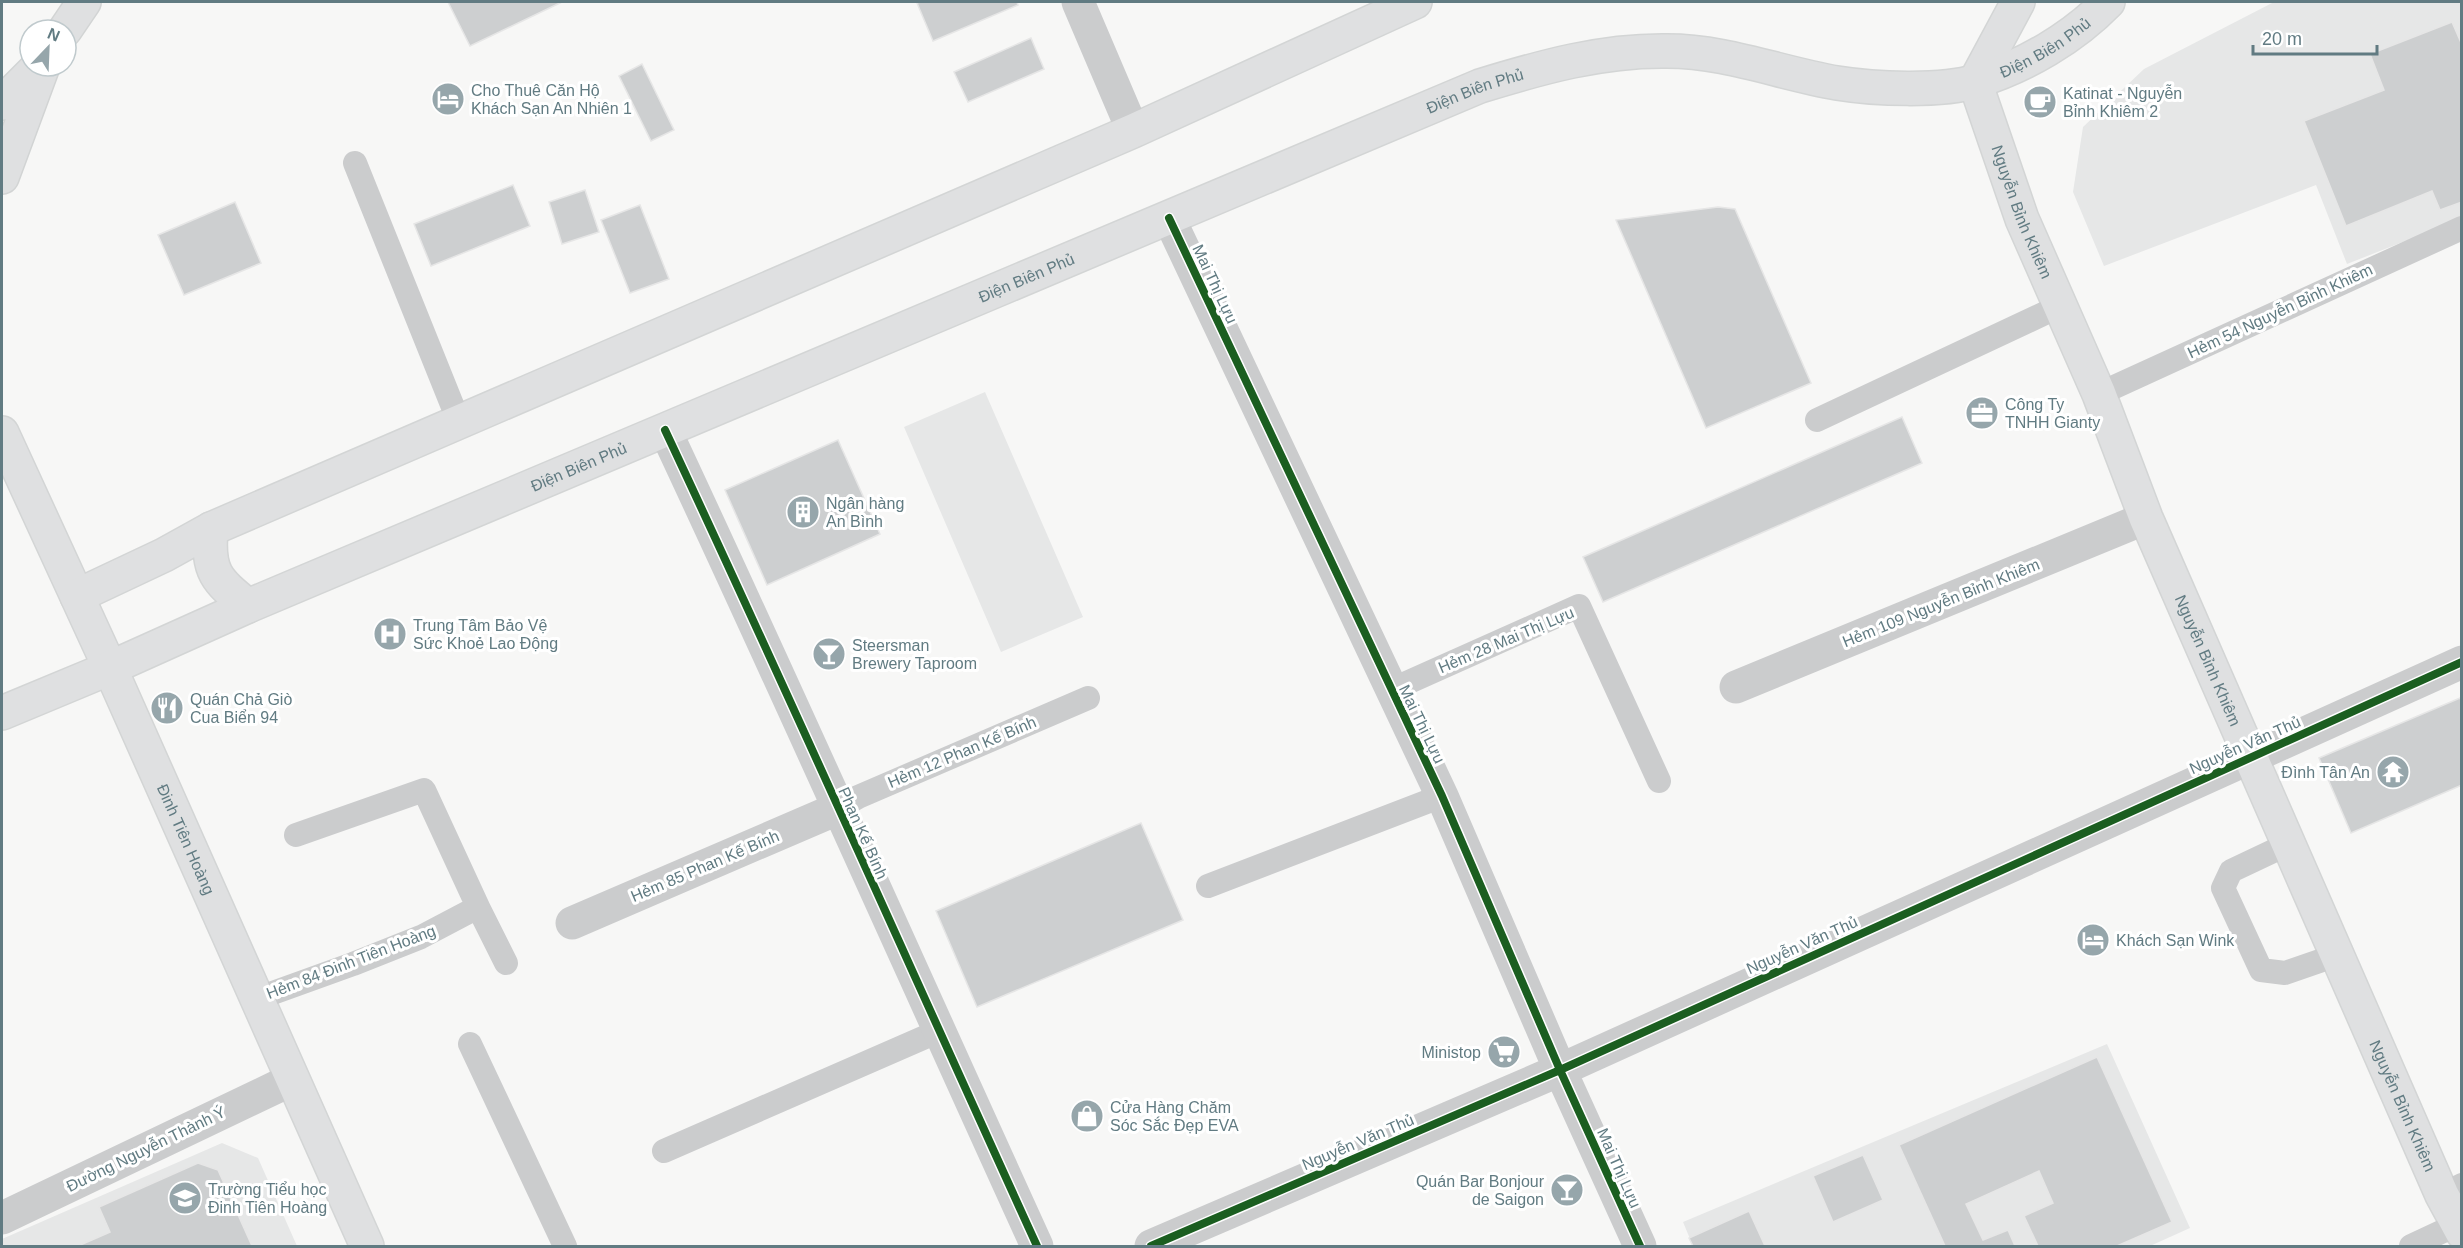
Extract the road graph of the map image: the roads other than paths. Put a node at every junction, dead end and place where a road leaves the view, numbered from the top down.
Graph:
1 (84, 2) edge
2 (1078, 2) edge
3 (1415, 2) edge
4 (2018, 2) edge
5 (2108, 2) edge
6 (73, 18) edge
7 (27, 78) edge
8 (39, 78) edge
9 (1975, 82) junction
10 (2, 103) edge
11 (1133, 130) junction
12 (355, 162) dead end
13 (2, 177) edge
14 (1169, 218) junction
15 (2462, 228) edge
16 (2060, 306) junction
17 (2099, 394) junction
18 (1817, 420) dead end
19 (459, 422) junction
20 (665, 430) junction
21 (2, 433) edge
22 (2146, 518) junction
23 (211, 530) junction
24 (77, 596) junction
25 (248, 606) junction
26 (2462, 662) edge
27 (110, 668) junction
28 (1736, 687) dead end
29 (1391, 690) junction
30 (1088, 698) dead end
31 (2, 713) edge
32 (2249, 757) junction
33 (1659, 781) dead end
34 (1442, 796) junction
35 (837, 808) junction
36 (296, 835) dead end
37 (2288, 844) junction
38 (1208, 886) dead end
39 (478, 907) junction
40 (572, 923) dead end
41 (2337, 955) junction
42 (506, 963) dead end
43 (256, 999) junction
44 (939, 1031) junction
45 (470, 1044) dead end
46 (1560, 1070) junction
47 (291, 1080) junction
48 (664, 1151) dead end
49 (2452, 1190) edge
50 (2, 1218) edge
51 (2460, 1228) edge
52 (367, 1246) edge
53 (565, 1246) edge
54 (1037, 1246) edge
55 (1151, 1246) edge
56 (1640, 1246) edge
57 (2411, 1246) edge

1 - 6 main road
2 - 11 street
3 - 11 main road
4 - 9 main road
5 - 9 main road, Điện Biên Phủ
7 - 10 main road
8 - 13 main road
9 - 14 main road, Ðiện Biên Phủ
9 - 16 main road, Nguyễn Bỉnh Khiêm
11 - 19 main road
12 - 19 lane
14 - 20 main road, Ðiện Biên Phủ
14 - 29 street, Mai Thị Lựu
15 - 17 lane, Hẻm 54 Nguyễn Bỉnh Khiêm
16 - 17 main road, Nguyễn Bỉnh Khiêm
16 - 18 lane
17 - 22 main road, Nguyễn Bỉnh Khiêm
19 - 23 main road
20 - 25 main road, Ðiện Biên Phủ
20 - 35 street, Phan Kế Bính
21 - 24 main road, Đinh Tiên Hoàng
22 - 28 street, Hẻm 109 Nguyễn Bỉnh Khiêm
22 - 32 main road, Nguyễn Bỉnh Khiêm
23 - 24 main road
23 - 25 main road
24 - 27 main road, Đinh Tiên Hoàng
25 - 27 main road, Ðiện Biên Phủ
26 - 32 street, Nguyễn Văn Thủ
27 - 31 main road
27 - 43 main road, Đinh Tiên Hoàng
29 - 33 lane, Hẻm 28 Mai Thị Lựu
29 - 34 street, Mai Thị Lựu
30 - 35 lane, Hẻm 12 Phan Kế Bính
32 - 37 main road, Nguyễn Bỉnh Khiêm
32 - 46 street, Nguyễn Văn Thủ
34 - 38 lane
34 - 46 street, Mai Thị Lựu
35 - 40 street, Hẻm 85 Phan Kế Bính
35 - 44 street, Phan Kế Bính
36 - 39 lane
37 - 41 main road, Nguyễn Bỉnh Khiêm
37 - 41 lane
39 - 42 lane
39 - 43 lane, Hẻm 84 Đinh Tiên Hoàng
41 - 49 main road, Nguyễn Bỉnh Khiêm
43 - 47 main road, Đinh Tiên Hoàng
44 - 48 lane
44 - 54 street, Phan Kế Bính
45 - 53 lane
46 - 55 street, Nguyễn Văn Thủ
46 - 56 street, Mai Thị Lựu
47 - 50 street, Đường Nguyễn Thành Ý
47 - 52 main road, Đinh Tiên Hoàng
49 - 51 main road, Nguyễn Bỉnh Khiêm
51 - 57 lane

